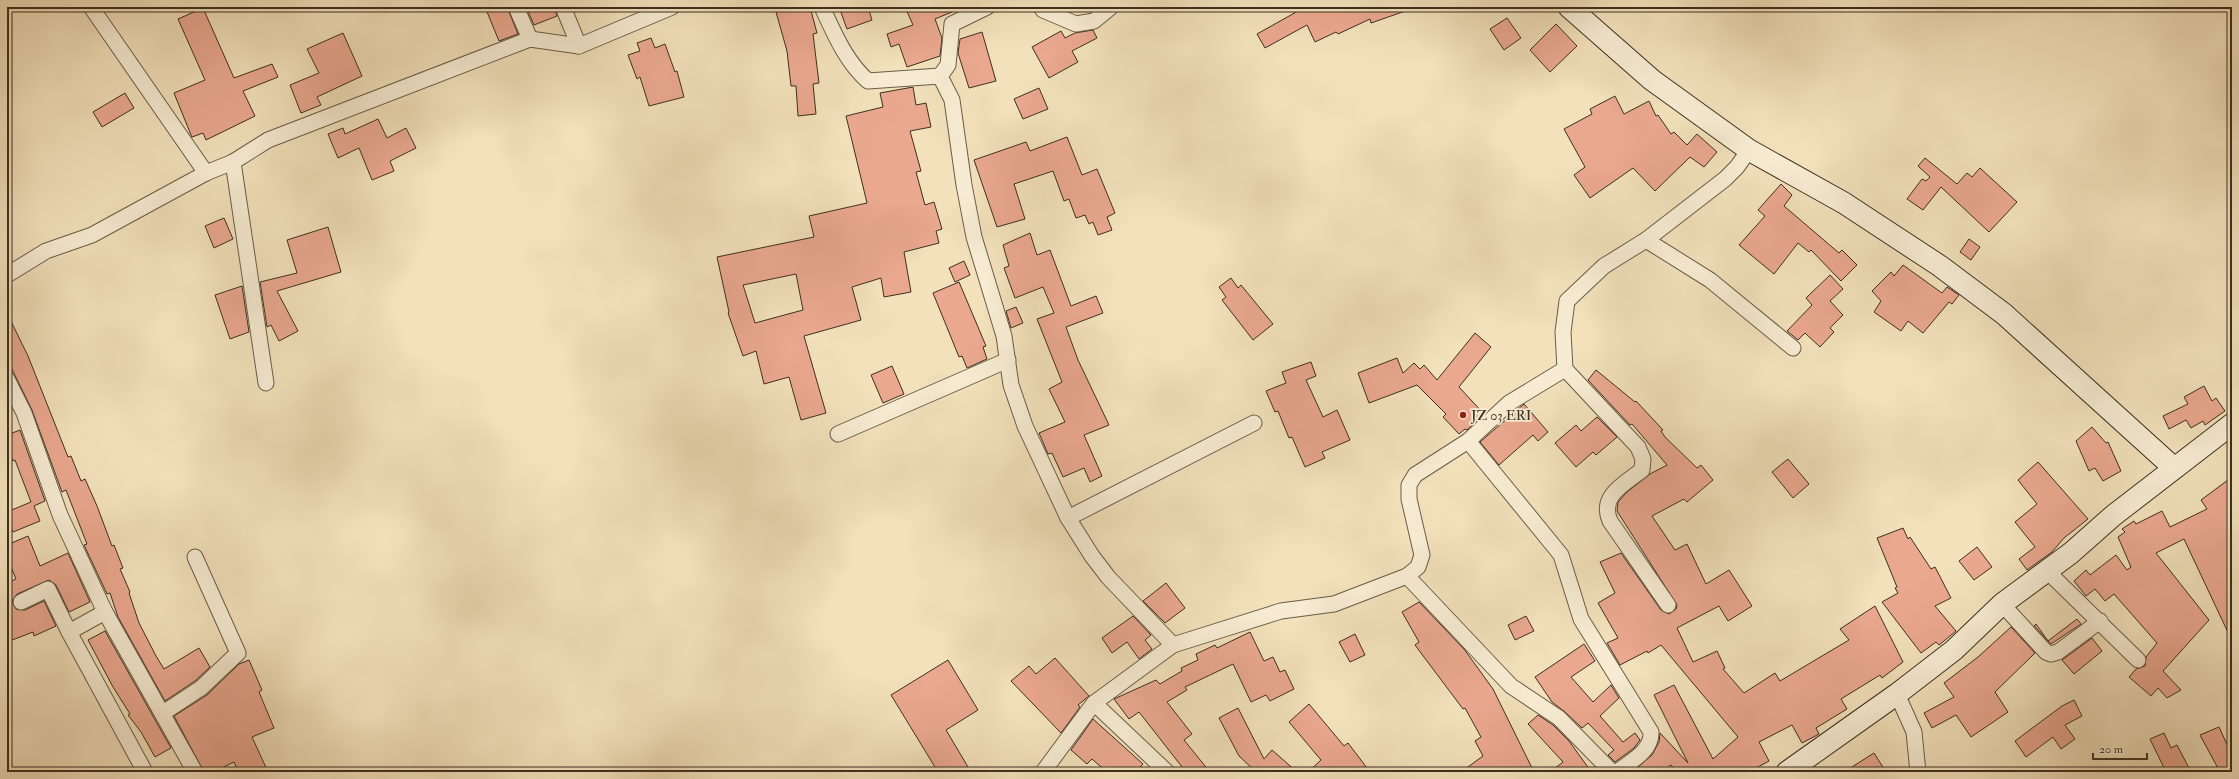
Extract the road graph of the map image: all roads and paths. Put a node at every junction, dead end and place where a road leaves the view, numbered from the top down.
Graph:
1 (91, 7) edge
2 (516, 7) edge
3 (563, 7) edge
4 (672, 7) edge
5 (822, 7) edge
6 (987, 7) edge
7 (1041, 7) edge
8 (1111, 7) edge
9 (1569, 7) edge
10 (530, 39) junction
11 (579, 46) junction
12 (940, 76) junction
13 (1749, 150) junction
14 (233, 162) junction
15 (206, 173) junction
16 (1646, 240) junction
17 (7, 275) edge
18 (1793, 348) dead end
19 (1008, 360) junction
20 (1565, 369) junction
21 (7, 379) edge
22 (266, 383) dead end
23 (1254, 423) dead end
24 (2232, 424) edge
25 (838, 434) dead end
26 (1468, 441) junction
27 (2174, 468) junction
28 (1068, 518) junction
29 (195, 557) dead end
30 (2047, 571) junction
31 (1407, 576) junction
32 (21, 602) dead end
33 (2002, 604) junction
34 (1668, 605) dead end
35 (105, 612) junction
36 (2100, 621) junction
37 (69, 632) junction
38 (1173, 645) junction
39 (2138, 660) dead end
40 (1897, 694) junction
41 (1094, 704) junction
42 (163, 713) junction
43 (145, 772) edge
44 (195, 772) edge
45 (1043, 772) edge
46 (1167, 772) edge
47 (1612, 772) edge
48 (1617, 772) edge
49 (1788, 772) edge
50 (1918, 772) edge

1 - 15 street
2 - 10 street
3 - 11 street
4 - 11 street
5 - 12 street
6 - 12 street
7 - 8 street
9 - 13 street
10 - 11 street
10 - 14 street
12 - 19 street
13 - 16 street
13 - 27 street
14 - 15 street
14 - 22 street
15 - 17 street
16 - 18 street
16 - 20 street
19 - 25 street
19 - 28 street
20 - 26 street
20 - 34 street
21 - 35 street
23 - 28 street
24 - 27 street
26 - 31 street
26 - 48 street
27 - 30 street
28 - 38 street
29 - 42 street
30 - 33 street
30 - 36 street
31 - 38 street
31 - 47 street
32 - 37 street
33 - 36 street
33 - 40 street
35 - 37 street
35 - 42 street
36 - 39 street
37 - 43 street
38 - 41 street
40 - 49 street
40 - 50 street
41 - 45 street
41 - 46 street
42 - 44 street

